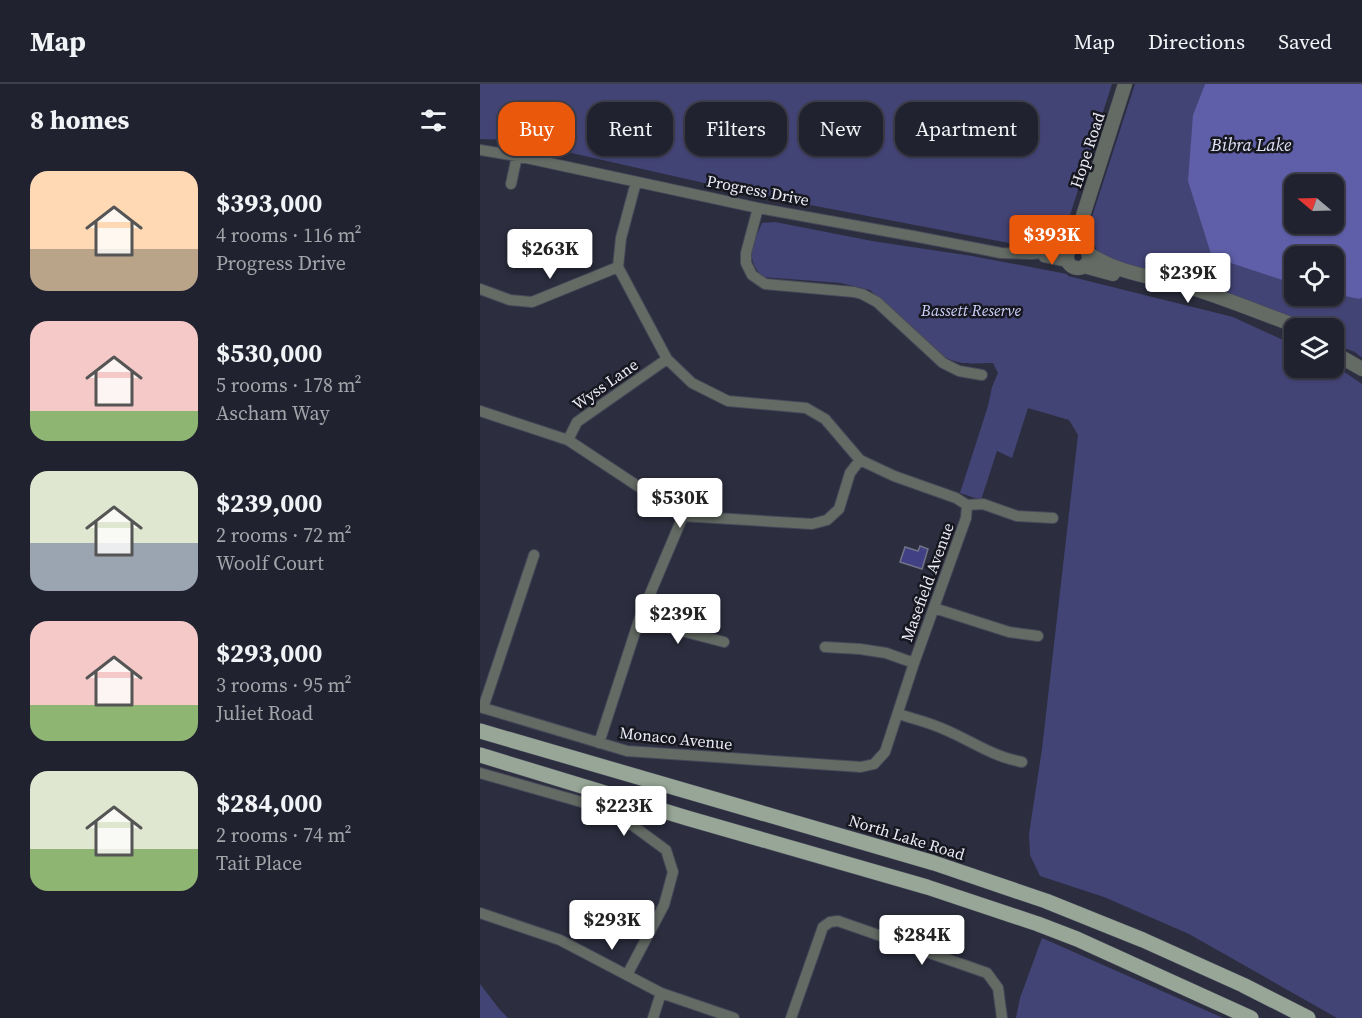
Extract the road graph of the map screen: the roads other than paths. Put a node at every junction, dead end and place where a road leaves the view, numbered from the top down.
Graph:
1 (1125, 84) edge
2 (480, 150) edge
3 (498, 153) edge
4 (517, 156) joint
5 (636, 183) junction
6 (511, 184) dead end
7 (758, 208) junction
8 (1078, 255) junction
9 (618, 267) junction
10 (480, 289) edge
11 (1284, 321) edge
12 (1284, 329) edge
13 (1344, 351) edge
14 (667, 359) junction
15 (1344, 359) edge
16 (1362, 361) edge
17 (1362, 369) edge
18 (982, 375) dead end
19 (480, 411) edge
20 (568, 440) junction
21 (860, 460) junction
22 (967, 505) junction
23 (683, 516) junction
24 (1053, 518) dead end
25 (534, 555) dead end
26 (934, 608) junction
27 (639, 620) junction
28 (1038, 636) dead end
29 (724, 642) dead end
30 (825, 646) dead end
31 (914, 663) junction
32 (481, 707) edge
33 (898, 714) junction
34 (480, 731) edge
35 (599, 743) junction
36 (480, 755) edge
37 (1022, 762) dead end
38 (874, 764) joint
39 (480, 773) edge
40 (480, 913) edge
41 (627, 975) junction
42 (661, 993) junction
43 (653, 1018) edge
44 (734, 1018) edge
45 (791, 1018) edge
46 (1002, 1018) edge
47 (1251, 1018) edge
48 (1308, 1018) edge

1 - 8 street, Hope Road
2 - 3 street, Progress Drive
4 - 5 street, Progress Drive
4 - 6 street
5 - 7 street, Progress Drive
5 - 9 street
7 - 8 street, Progress Drive
7 - 18 street
8 - 11 street, Progress Drive
8 - 12 street, Progress Drive
9 - 10 street
9 - 14 street, Masefield Avenue
13 - 16 street
14 - 20 street, Wyss Lane
14 - 21 street, Masefield Avenue
15 - 17 street
19 - 20 street
20 - 23 street
21 - 22 street, Masefield Avenue
21 - 23 street
22 - 24 street
22 - 26 street, Masefield Avenue
23 - 27 street
25 - 32 street
26 - 28 street
26 - 31 street, Masefield Avenue
27 - 29 street
27 - 35 street
30 - 31 street
31 - 33 street, Masefield Avenue
32 - 35 street, Monaco Avenue
33 - 37 street
33 - 38 street, Masefield Avenue
34 - 48 main road, North Lake Road
35 - 38 street, Monaco Avenue
36 - 47 main road
39 - 41 street
40 - 41 street
41 - 42 street
42 - 43 street
42 - 44 street
45 - 46 street

